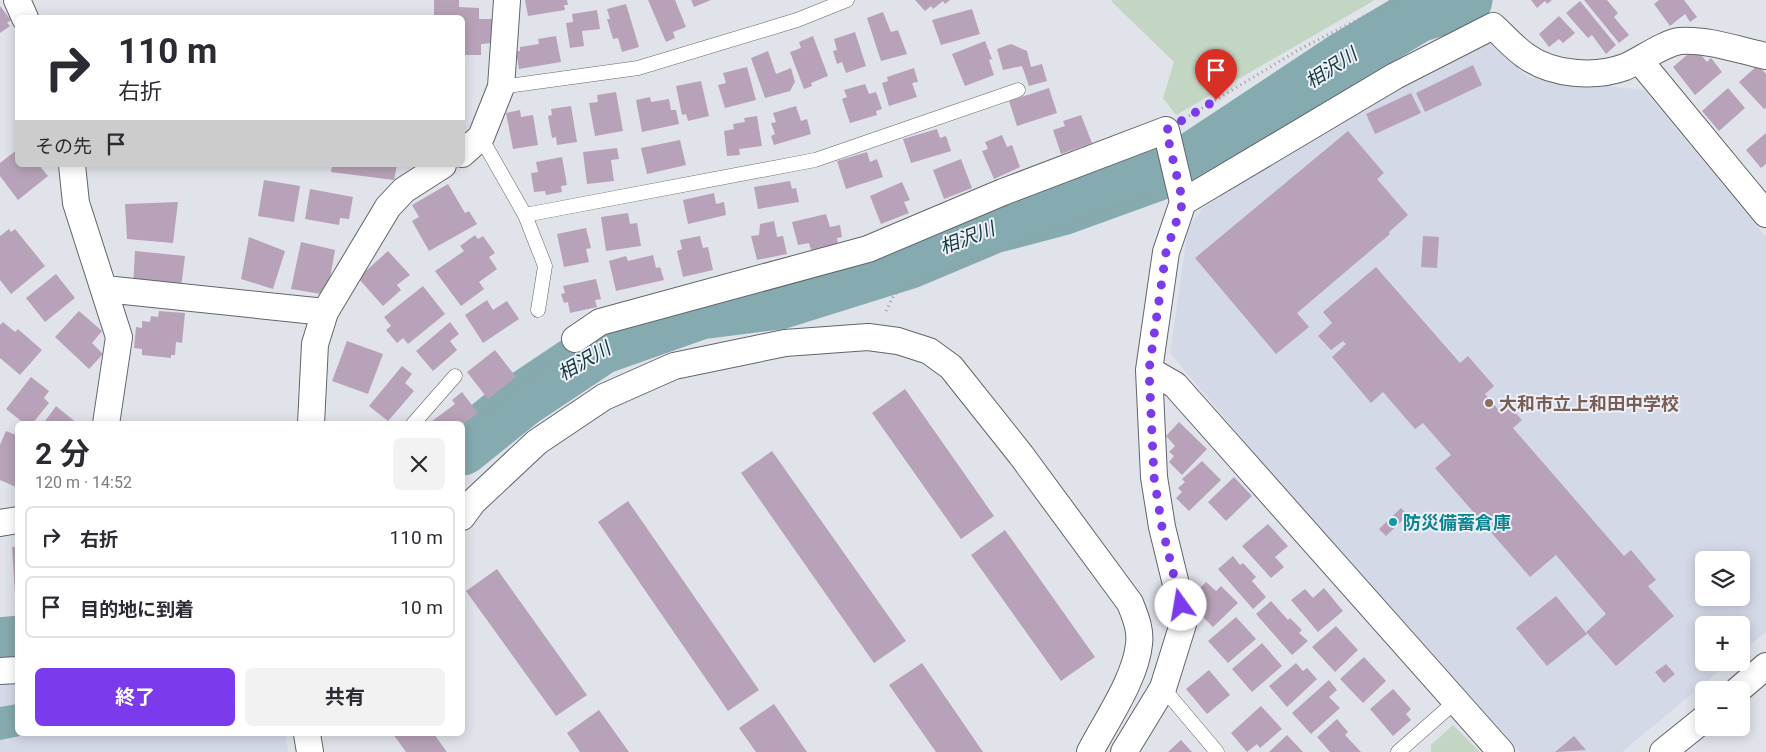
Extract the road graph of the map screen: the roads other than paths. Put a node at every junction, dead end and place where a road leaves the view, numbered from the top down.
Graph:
1 (17, 0) edge
2 (507, 0) edge
3 (847, 0) edge
4 (24, 15) edge
5 (1766, 56) edge
6 (1639, 60) junction
7 (501, 87) junction
8 (1018, 90) dead end
9 (471, 145) edge
10 (72, 167) edge
11 (440, 167) edge
12 (1180, 190) junction
13 (1766, 214) edge
14 (525, 215) junction
15 (105, 290) junction
16 (538, 310) dead end
17 (325, 312) junction
18 (575, 340) road end
19 (1149, 370) junction
20 (455, 376) dead end
21 (106, 421) edge
22 (311, 421) edge
23 (416, 421) edge
24 (465, 513) edge
25 (15, 520) edge
26 (0, 522) edge
27 (1766, 666) edge
28 (1748, 681) edge
29 (1163, 688) junction
30 (1456, 701) junction
31 (1695, 726) edge
32 (307, 736) edge
33 (310, 752) edge
34 (1090, 752) edge
35 (1124, 752) edge
36 (1217, 752) edge
37 (1398, 752) edge
38 (1501, 752) edge
39 (1663, 752) edge

1 - 4 street
2 - 7 street
3 - 7 lane
5 - 6 street
6 - 12 street
6 - 13 street
7 - 9 street
8 - 14 lane
9 - 14 lane
10 - 15 street
11 - 17 street
12 - 18 street
12 - 19 street
14 - 16 lane
15 - 17 street
15 - 21 street
17 - 22 street
19 - 29 street
19 - 30 street
20 - 23 lane
24 - 34 street
25 - 26 street
27 - 28 street
29 - 35 street
29 - 36 lane
30 - 37 lane
30 - 38 street
31 - 39 street
32 - 33 street

